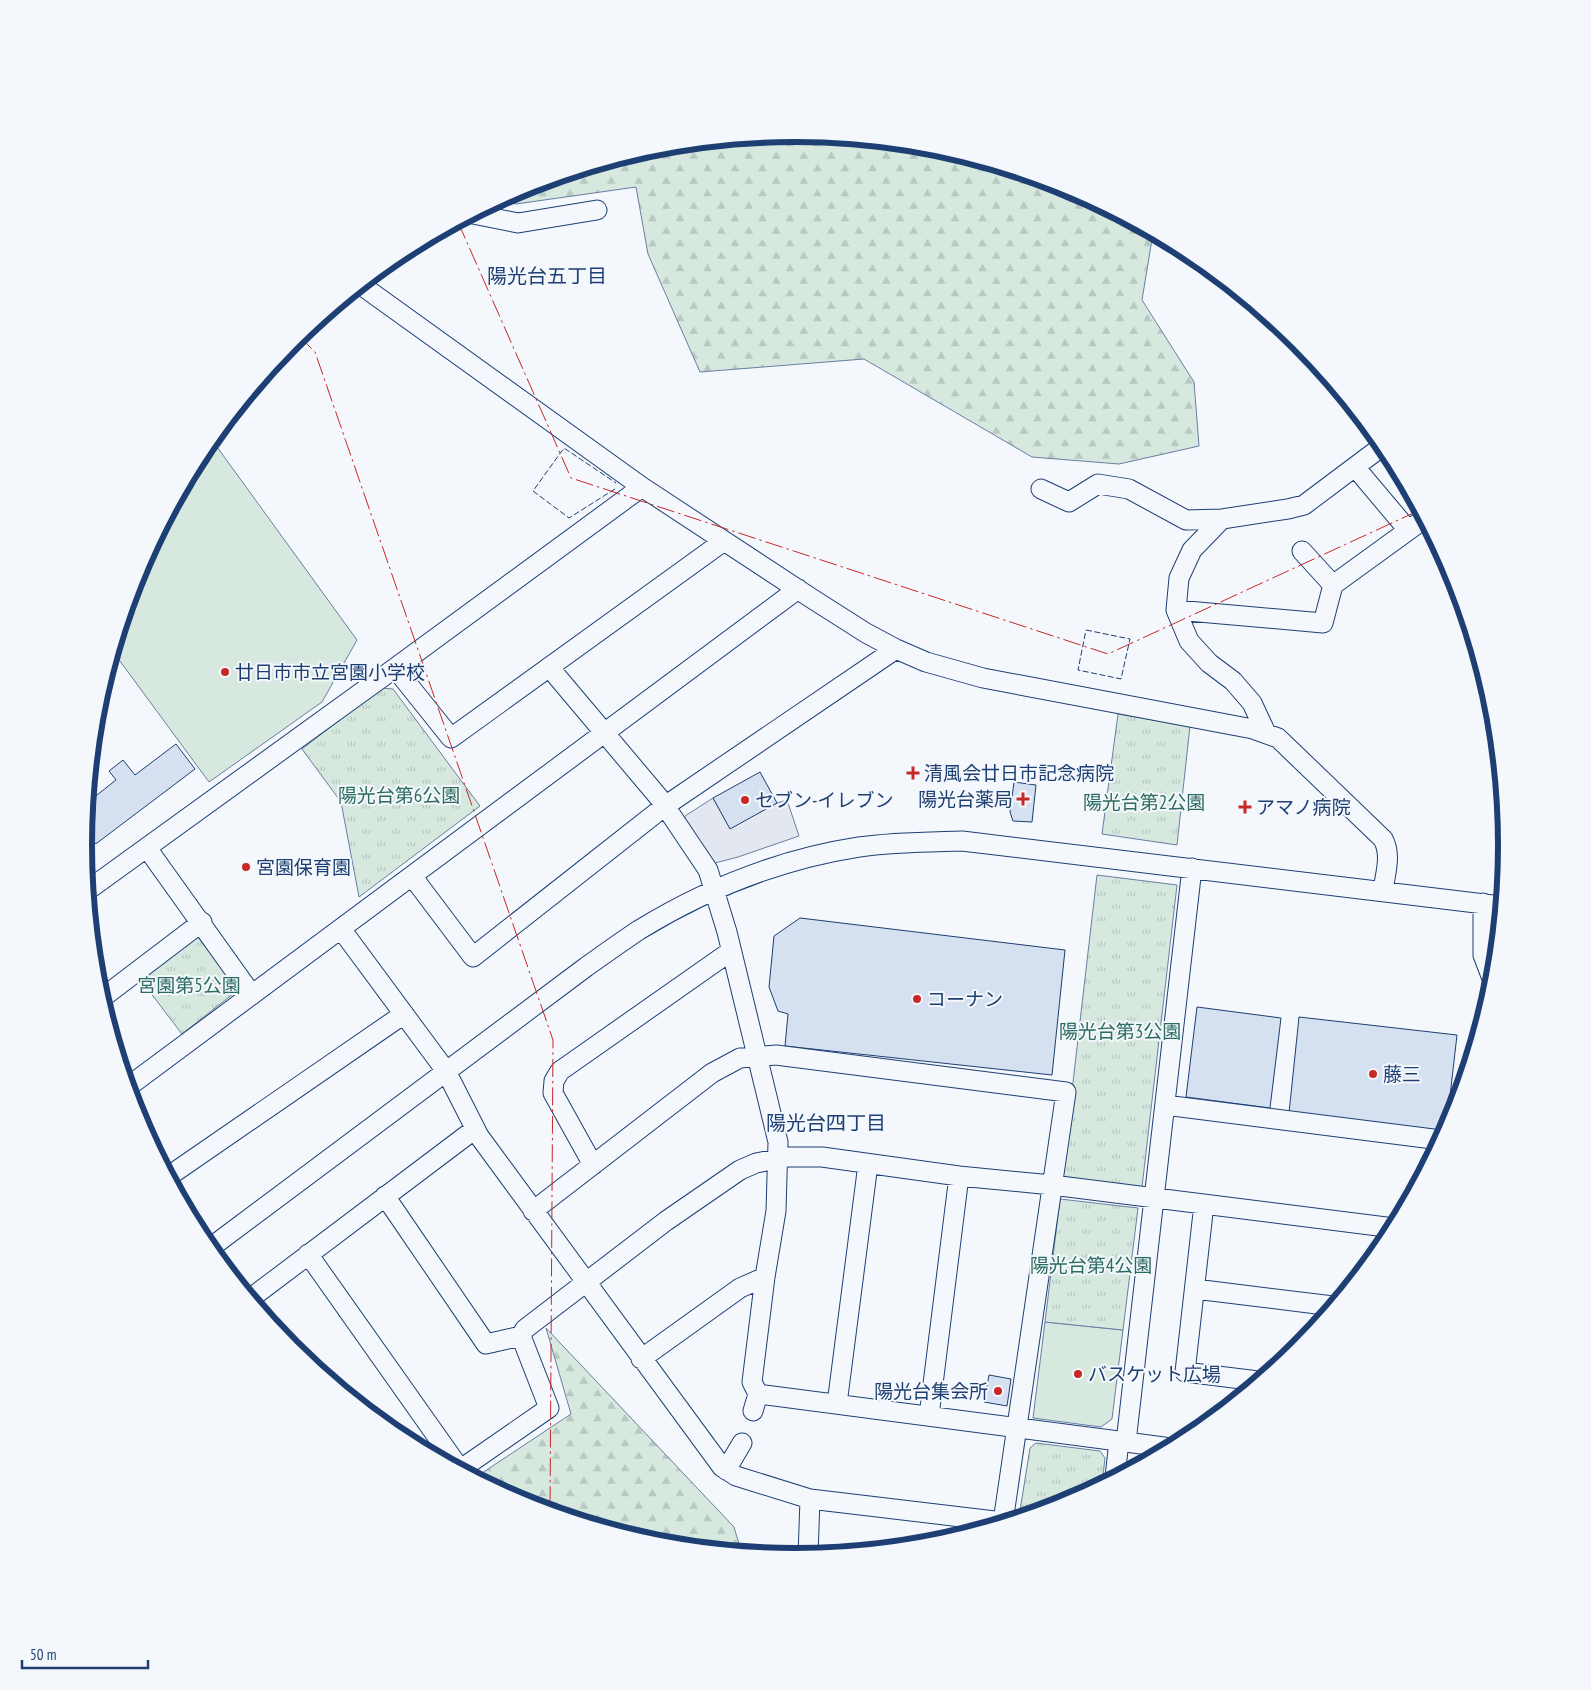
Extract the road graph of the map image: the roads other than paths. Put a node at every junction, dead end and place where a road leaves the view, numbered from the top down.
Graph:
1 (597, 210) dead end
2 (482, 216) edge
3 (366, 289) edge
4 (1377, 450) edge
5 (1355, 467) junction
6 (642, 487) junction
7 (1041, 489) dead end
8 (1222, 519) junction
9 (1419, 522) edge
10 (1408, 530) junction
11 (724, 541) junction
12 (1302, 551) dead end
13 (1332, 585) junction
14 (798, 590) junction
15 (1176, 610) junction
16 (896, 649) junction
17 (549, 667) junction
18 (395, 668) junction
19 (604, 733) junction
20 (1266, 733) junction
21 (665, 806) junction
22 (147, 848) junction
23 (1192, 868) junction
24 (412, 876) junction
25 (94, 886) edge
26 (715, 890) junction
27 (1383, 891) junction
28 (1492, 904) edge
29 (202, 922) junction
30 (341, 929) junction
31 (731, 951) junction
32 (1487, 967) edge
33 (108, 993) edge
34 (252, 994) junction
35 (404, 1014) junction
36 (757, 1057) junction
37 (446, 1071) junction
38 (134, 1082) edge
39 (1165, 1105) junction
40 (475, 1129) junction
41 (1434, 1139) edge
42 (778, 1159) junction
43 (868, 1164) junction
44 (593, 1165) junction
45 (174, 1173) edge
46 (959, 1176) junction
47 (1052, 1185) junction
48 (385, 1196) junction
49 (1154, 1198) junction
50 (1204, 1204) junction
51 (533, 1211) junction
52 (1386, 1227) edge
53 (216, 1243) edge
54 (308, 1254) junction
55 (765, 1277) junction
56 (585, 1283) junction
57 (1195, 1290) junction
58 (255, 1295) edge
59 (1327, 1305) edge
60 (520, 1336) junction
61 (641, 1359) junction
62 (1250, 1381) edge
63 (837, 1404) junction
64 (929, 1416) junction
65 (1016, 1428) junction
66 (1123, 1442) junction
67 (742, 1443) dead end
68 (1159, 1447) edge
69 (453, 1459) edge
70 (465, 1465) edge
71 (726, 1470) junction
72 (1117, 1470) edge
73 (810, 1499) junction
74 (1003, 1516) edge
75 (989, 1520) edge
76 (808, 1547) edge

1 - 2 street
3 - 6 street
4 - 5 street
5 - 8 street
5 - 10 street
6 - 11 street
6 - 18 street
7 - 8 street
8 - 15 street
9 - 10 street
10 - 13 street
11 - 14 street
11 - 17 street
12 - 13 street
13 - 15 street
14 - 16 street
14 - 19 street
15 - 20 street
16 - 20 street
16 - 21 street
17 - 18 street
17 - 19 street
18 - 22 street
19 - 21 street
19 - 24 street
20 - 27 street
21 - 24 street
21 - 26 street
22 - 25 street
22 - 29 street
23 - 26 street
23 - 27 street
23 - 39 street
24 - 30 street
26 - 31 street
26 - 37 street
27 - 28 street
28 - 32 street
29 - 33 street
29 - 34 street
30 - 34 street
30 - 35 street
31 - 36 street
31 - 44 street
34 - 38 street
35 - 37 street
35 - 45 street
36 - 42 street
36 - 44 street
36 - 47 street
37 - 40 street
37 - 53 street
39 - 41 street
39 - 49 street
40 - 48 street
40 - 51 street
42 - 43 street
42 - 55 street
42 - 56 street
43 - 46 street
43 - 63 street
44 - 51 street
46 - 47 street
46 - 64 street
47 - 49 street
47 - 65 street
48 - 54 street
48 - 60 street
49 - 50 street
49 - 66 street
50 - 52 street
50 - 57 street
51 - 56 street
54 - 58 street
54 - 69 street
55 - 61 street
55 - 63 street
56 - 60 street
56 - 61 street
57 - 59 street
57 - 62 street
60 - 70 street
61 - 71 street
63 - 64 street
64 - 65 street
65 - 66 street
65 - 74 street
66 - 68 street
66 - 72 street
67 - 71 street
71 - 73 street
73 - 75 street
73 - 76 street

